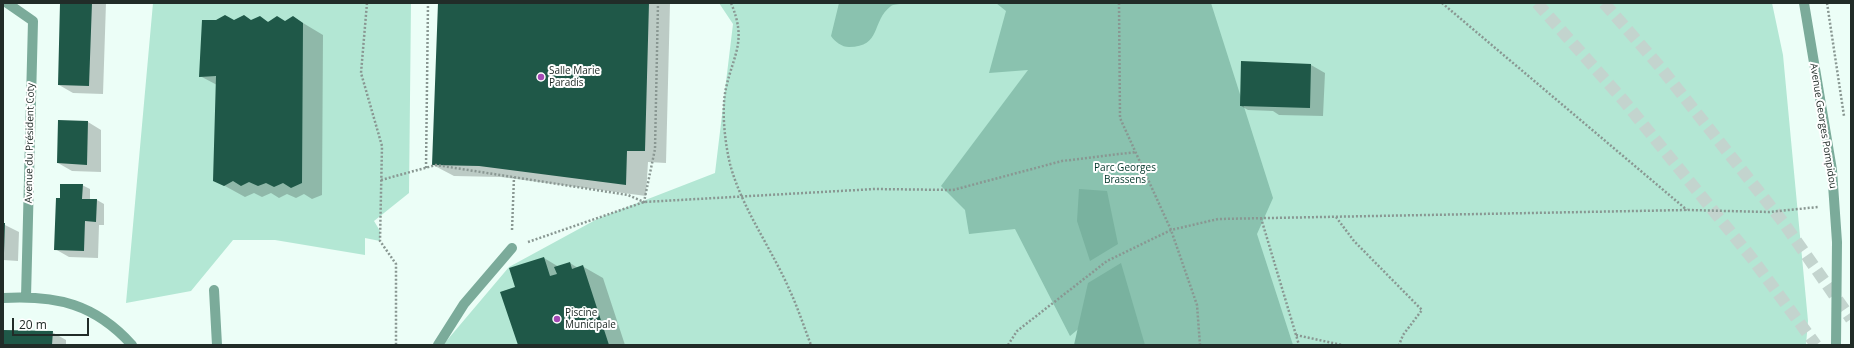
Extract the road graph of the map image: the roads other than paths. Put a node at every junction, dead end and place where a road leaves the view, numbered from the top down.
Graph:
1 (8, 3) edge
2 (1804, 3) edge
3 (512, 248) road end
4 (214, 290) dead end
5 (26, 297) junction
6 (3, 298) edge
7 (132, 345) edge
8 (217, 345) edge
9 (438, 345) edge
10 (1836, 345) edge

1 - 5 street, Avenue du Président Coty
2 - 10 street, Avenue Georges Pompidou
3 - 9 street
4 - 8 street
5 - 6 street
5 - 7 street

